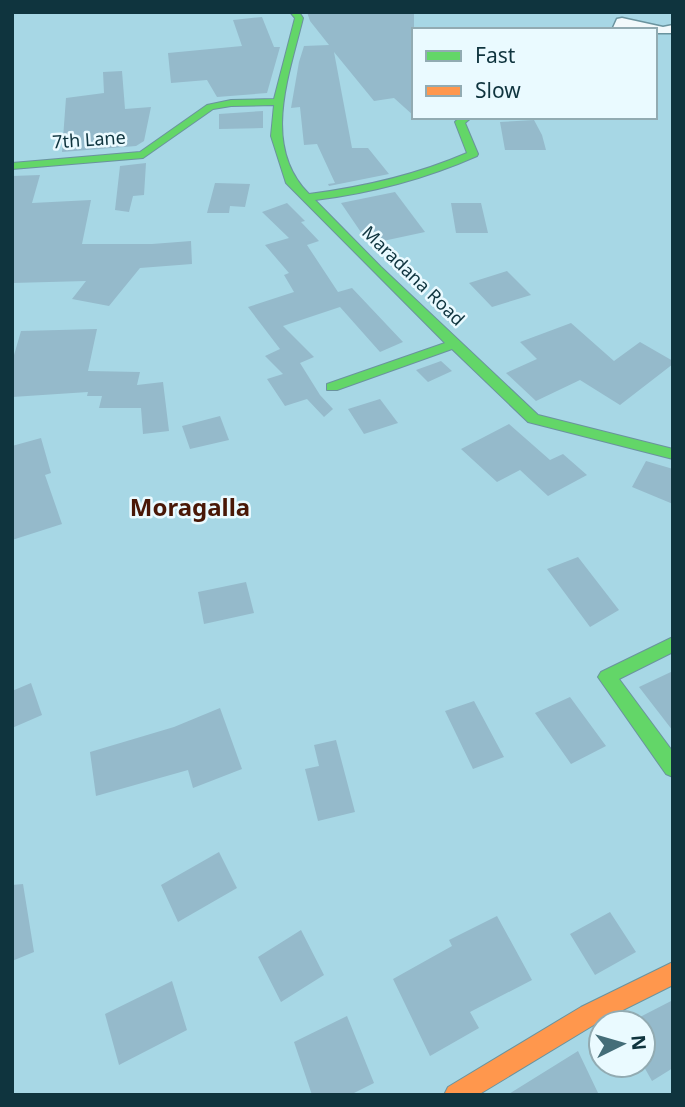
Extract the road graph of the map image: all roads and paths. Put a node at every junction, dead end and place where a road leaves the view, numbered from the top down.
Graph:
1 (295, 12) edge
2 (619, 28) edge
3 (649, 28) edge
4 (278, 102) junction
5 (464, 119) edge
6 (12, 166) edge
7 (307, 198) junction
8 (454, 344) junction
9 (332, 387) dead end
10 (673, 454) edge
11 (673, 645) edge
12 (673, 768) edge
13 (673, 973) edge
14 (456, 1095) edge

1 - 4 street, Maradana Road
2 - 3 street
4 - 6 street, 7th Lane
4 - 7 street, Maradana Road
5 - 7 street
7 - 8 street, Maradana Road
8 - 9 street
8 - 10 street, Maradana Road
11 - 12 street
13 - 14 street

